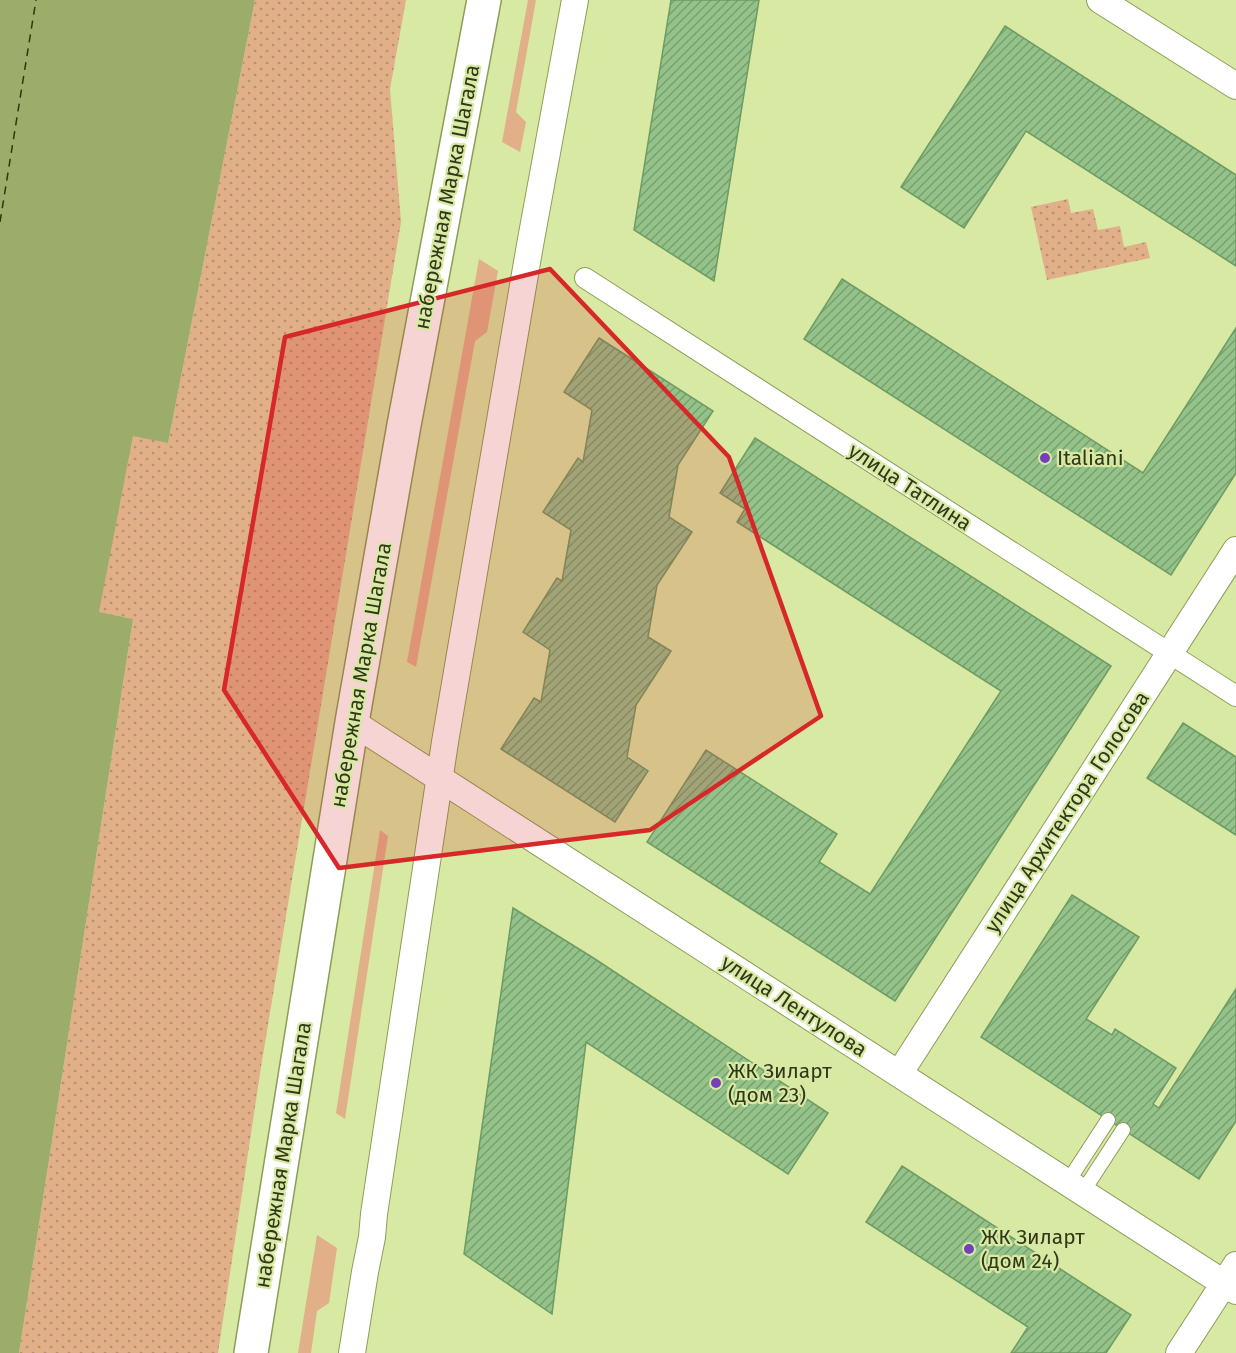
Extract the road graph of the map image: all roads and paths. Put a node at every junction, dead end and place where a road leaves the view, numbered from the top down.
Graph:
1 (484, 0) edge
2 (575, 0) edge
3 (1100, 0) edge
4 (1236, 86) edge
5 (585, 278) dead end
6 (1236, 550) edge
7 (1170, 653) junction
8 (1236, 696) edge
9 (352, 722) junction
10 (440, 778) junction
11 (899, 1074) junction
12 (1108, 1120) dead end
13 (1123, 1130) dead end
14 (1074, 1188) junction
15 (1232, 1280) edge
16 (251, 1353) edge
17 (352, 1353) edge
18 (1179, 1353) edge

1 - 9 main road, набережная Марка Шагала
2 - 10 street
3 - 4 street
5 - 7 street, улица Татлина
6 - 7 street, улица Архитектора Голосова
7 - 8 street, улица Татлина
7 - 11 street, улица Архитектора Голосова
9 - 10 street, улица Лентулова
9 - 16 main road, набережная Марка Шагала
10 - 11 street, улица Лентулова
10 - 17 street
11 - 14 street, улица Лентулова
12 - 14 lane
13 - 14 lane
14 - 15 street, улица Лентулова
15 - 18 street

